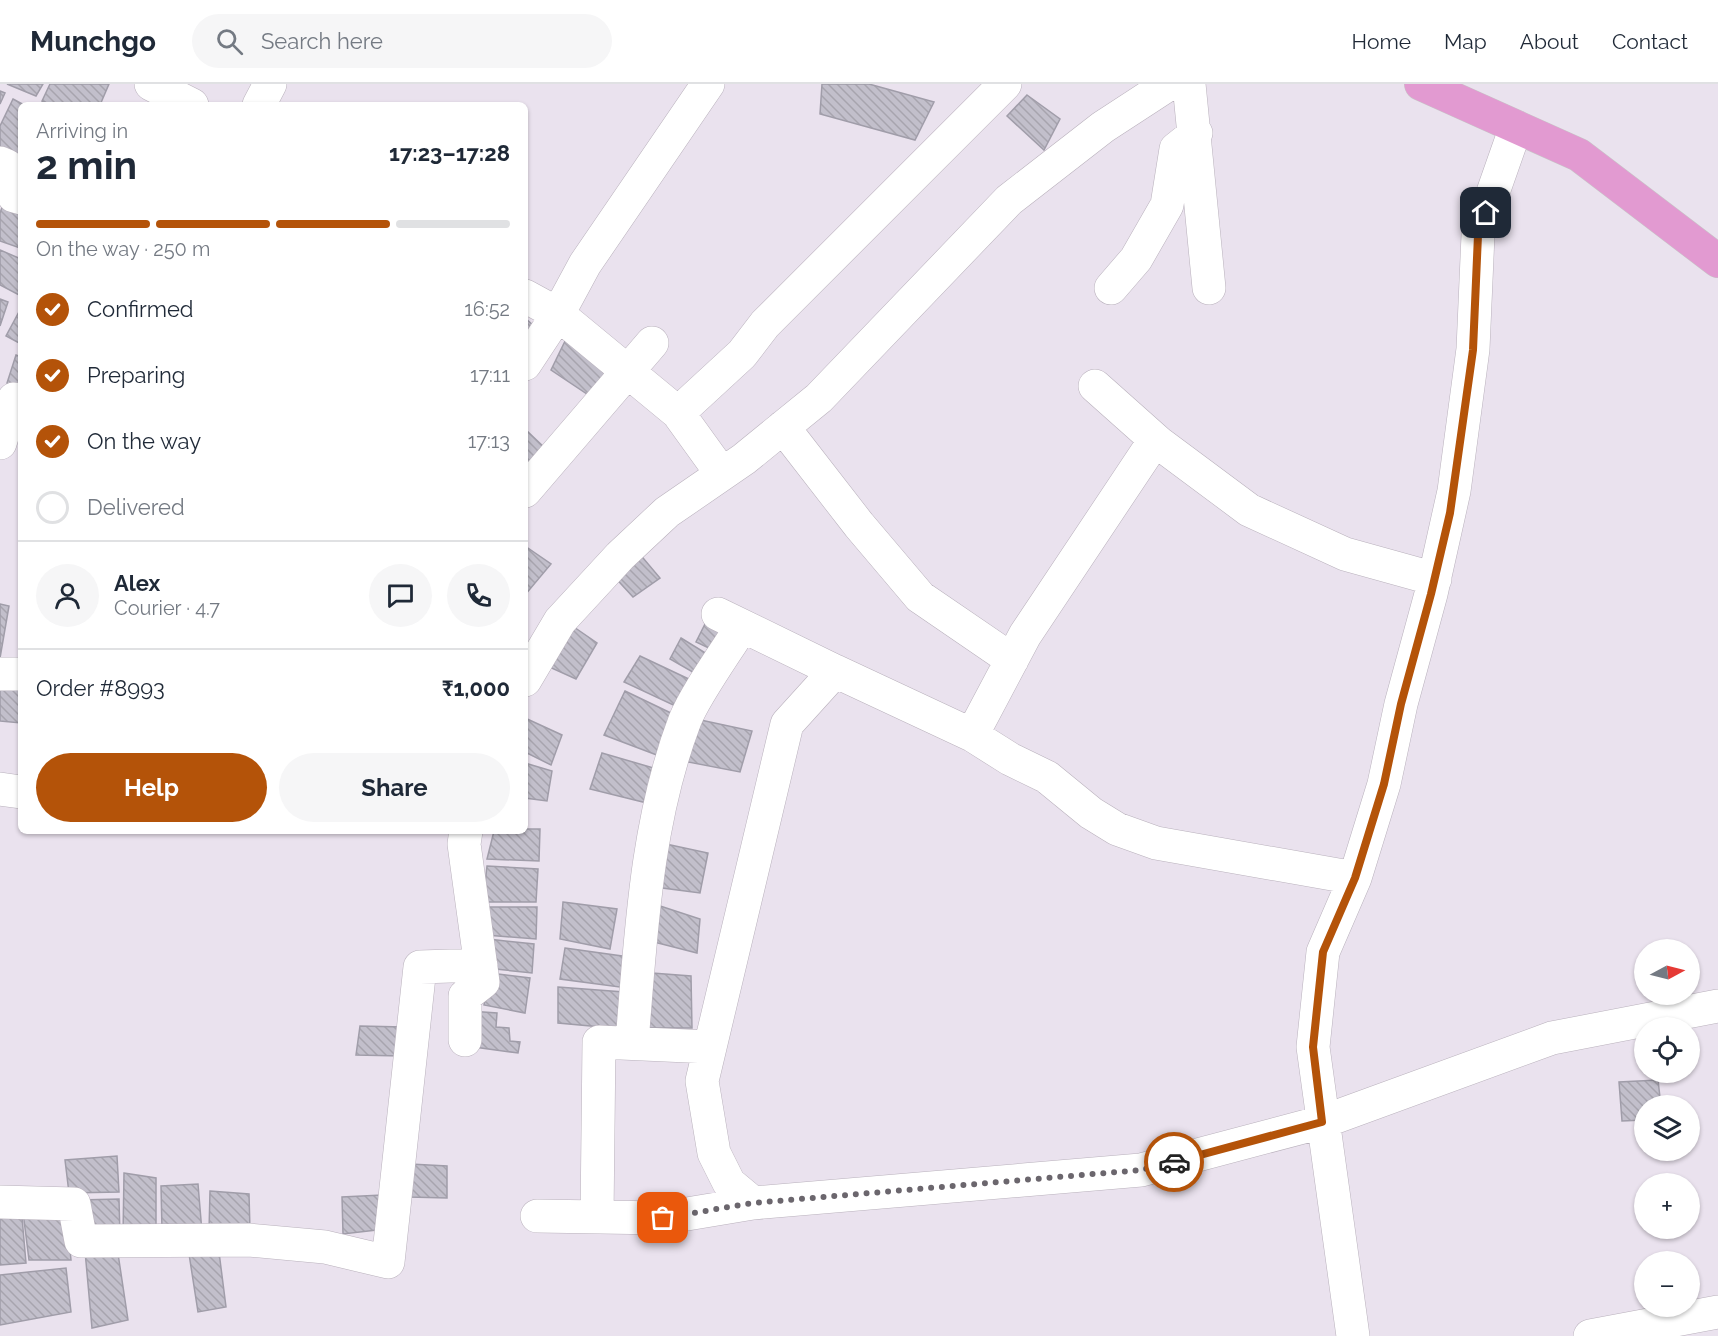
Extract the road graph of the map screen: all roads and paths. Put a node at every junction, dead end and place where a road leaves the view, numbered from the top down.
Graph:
1 (151, 84) edge
2 (270, 84) edge
3 (708, 84) edge
4 (1005, 84) edge
5 (1168, 84) edge
6 (1189, 84) edge
7 (1421, 84) edge
8 (186, 102) edge
9 (261, 102) edge
10 (1516, 127) junction
11 (1196, 133) junction
12 (0, 163) edge
13 (18, 197) edge
14 (1718, 261) edge
15 (1111, 288) dead end
16 (1209, 288) dead end
17 (528, 298) edge
18 (558, 314) junction
19 (652, 343) dead end
20 (528, 359) edge
21 (628, 372) junction
22 (1095, 386) dead end
23 (12, 398) edge
24 (678, 413) junction
25 (783, 427) junction
26 (1155, 440) junction
27 (0, 443) edge
28 (722, 474) junction
29 (528, 488) edge
30 (1435, 579) junction
31 (1012, 660) junction
32 (835, 671) junction
33 (0, 674) edge
34 (18, 674) edge
35 (528, 675) edge
36 (972, 735) junction
37 (0, 789) edge
38 (18, 792) edge
39 (466, 834) edge
40 (1355, 878) junction
41 (481, 965) junction
42 (1718, 1006) edge
43 (465, 1040) dead end
44 (632, 1042) junction
45 (710, 1047) junction
46 (1322, 1122) junction
47 (0, 1202) edge
48 (753, 1203) junction
49 (537, 1216) dead end
50 (597, 1217) junction
51 (1718, 1312) edge
52 (1353, 1336) edge
53 (1590, 1336) edge

1 - 8 street
2 - 9 street
3 - 18 street
4 - 24 street
5 - 25 street
6 - 11 street
7 - 10 highway
10 - 14 highway
10 - 30 street
11 - 15 street
11 - 16 street
12 - 13 street
17 - 18 street
18 - 20 street
18 - 21 street
19 - 21 street
21 - 24 street
21 - 29 street
22 - 26 street
23 - 27 street
24 - 28 street
25 - 28 street
25 - 31 street
26 - 30 street
26 - 31 street
28 - 35 street
30 - 40 street
31 - 36 street
32 - 36 street
32 - 44 street
32 - 45 street
33 - 34 street
36 - 40 street
37 - 38 street
39 - 41 street
40 - 46 street
41 - 43 street
41 - 47 street
42 - 46 street
44 - 45 street
44 - 50 street
45 - 48 street
46 - 48 street
46 - 52 street
48 - 50 street
49 - 50 street
51 - 53 street

